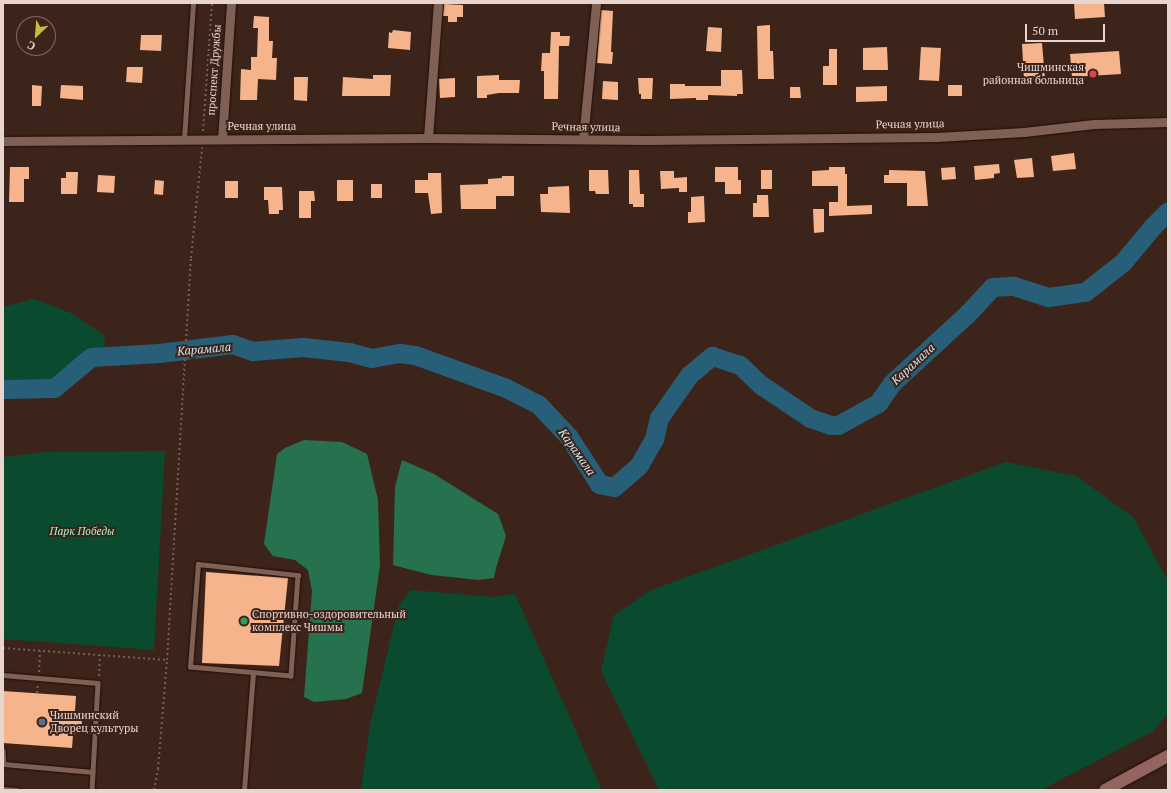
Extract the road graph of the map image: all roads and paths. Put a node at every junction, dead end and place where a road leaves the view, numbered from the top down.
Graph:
1 (193, 3) edge
2 (231, 3) edge
3 (438, 3) edge
4 (596, 3) edge
5 (1168, 122) edge
6 (428, 138) junction
7 (184, 139) junction
8 (222, 139) junction
9 (583, 139) junction
10 (3, 141) edge
11 (191, 258) dead end
12 (3, 648) edge
13 (100, 655) junction
14 (167, 660) junction
15 (252, 674) junction
16 (3, 675) edge
17 (98, 683) junction
18 (3, 750) edge
19 (1168, 756) edge
20 (93, 772) junction
21 (3, 789) edge
22 (16, 790) edge
23 (92, 790) edge
24 (154, 790) edge
25 (244, 790) edge
26 (1105, 790) edge

1 - 7 lane
2 - 8 street, проспект Дружбы
3 - 6 street
4 - 9 street
5 - 9 street, Речная улица
6 - 8 street, Речная улица
6 - 9 street, Речная улица
7 - 8 street, Речная улица
7 - 10 street, Речная улица
11 - 14 path
12 - 13 path
13 - 14 path
13 - 17 path
14 - 24 path
15 - 15 lane
15 - 25 lane
16 - 17 lane
17 - 20 lane
18 - 20 lane
19 - 26 street
20 - 23 lane
21 - 22 lane

